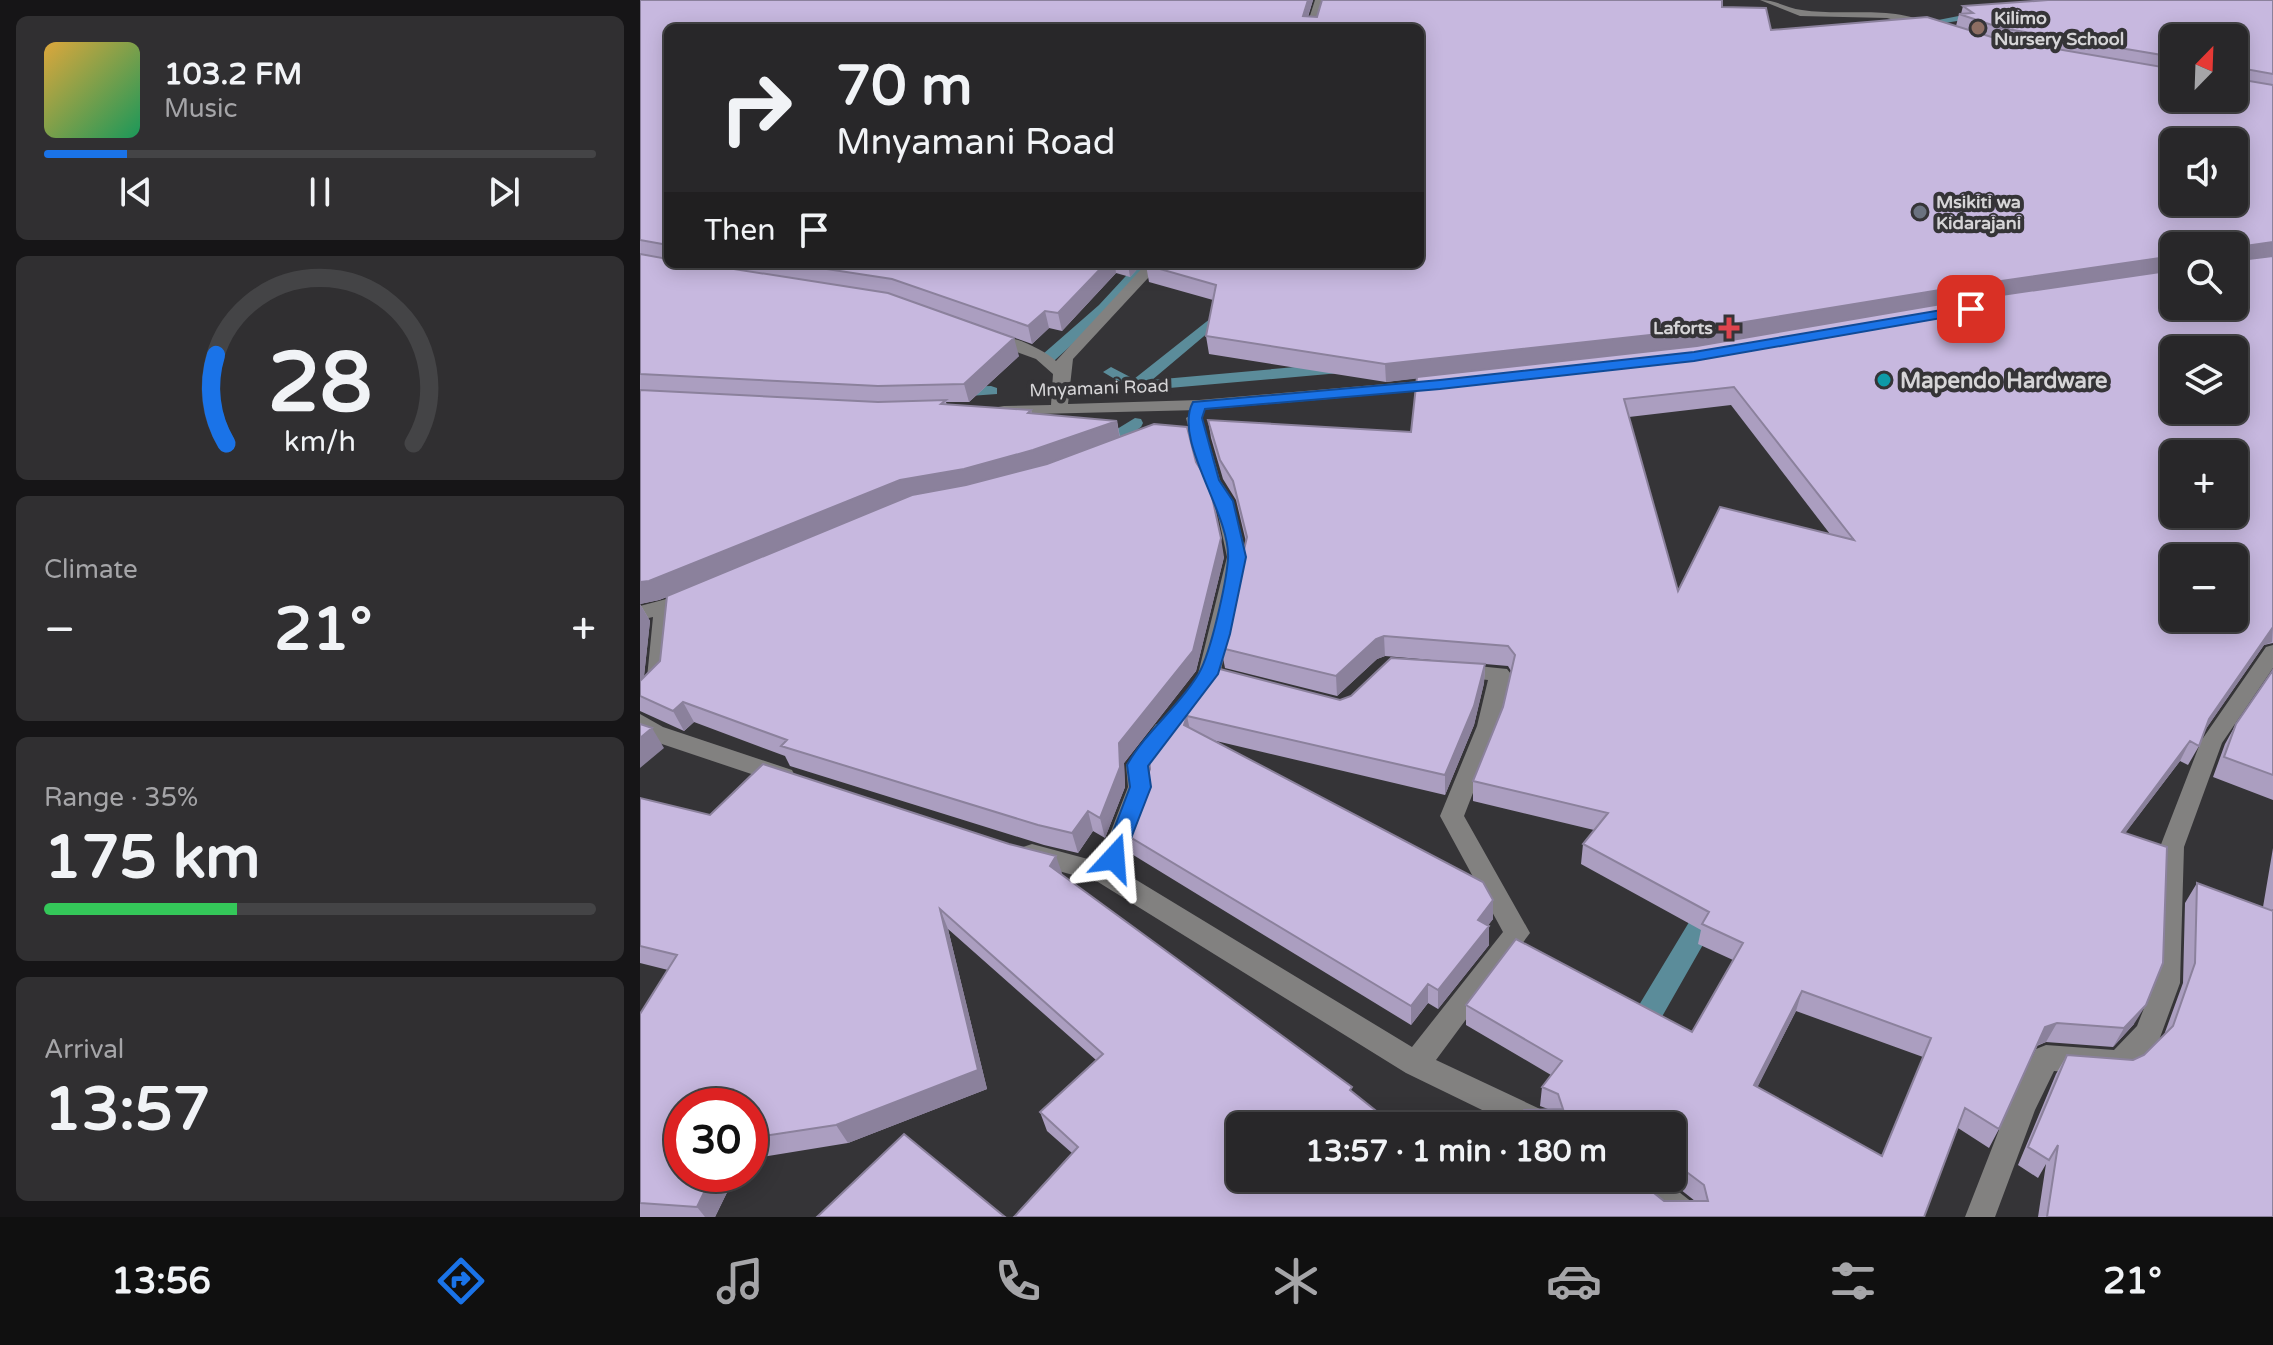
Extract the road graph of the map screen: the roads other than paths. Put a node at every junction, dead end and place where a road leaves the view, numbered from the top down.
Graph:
1 (1320, 0) edge
2 (1765, 0) edge
3 (1856, 0) edge
4 (1877, 14) junction
5 (1312, 24) edge
6 (1944, 33) edge
7 (1150, 268) edge
8 (984, 335) edge
9 (1061, 373) junction
10 (1456, 383) edge
11 (1059, 410) junction
12 (979, 411) edge
13 (1192, 416) junction
14 (708, 592) edge
15 (664, 609) junction
16 (640, 613) edge
17 (2273, 652) edge
18 (1443, 670) edge
19 (1209, 674) junction
20 (1253, 686) edge
21 (640, 695) edge
22 (640, 722) edge
23 (803, 782) edge
24 (1003, 846) edge
25 (1105, 874) junction
26 (1416, 1064) junction
27 (1516, 1112) edge
28 (1655, 1192) edge
29 (1686, 1217) edge
30 (1980, 1217) edge

1 - 5 street
2 - 4 street
3 - 4 street
4 - 6 street
7 - 9 street
8 - 9 street
9 - 11 street
10 - 13 street, Mnyamani Road
11 - 12 street, Mnyamani Road
11 - 13 street, Mnyamani Road
13 - 19 street
14 - 15 street
15 - 16 street
15 - 21 street
17 - 30 street
18 - 26 street
19 - 20 street
19 - 25 street
22 - 23 street
24 - 25 street
25 - 26 street
26 - 27 street
28 - 29 street

